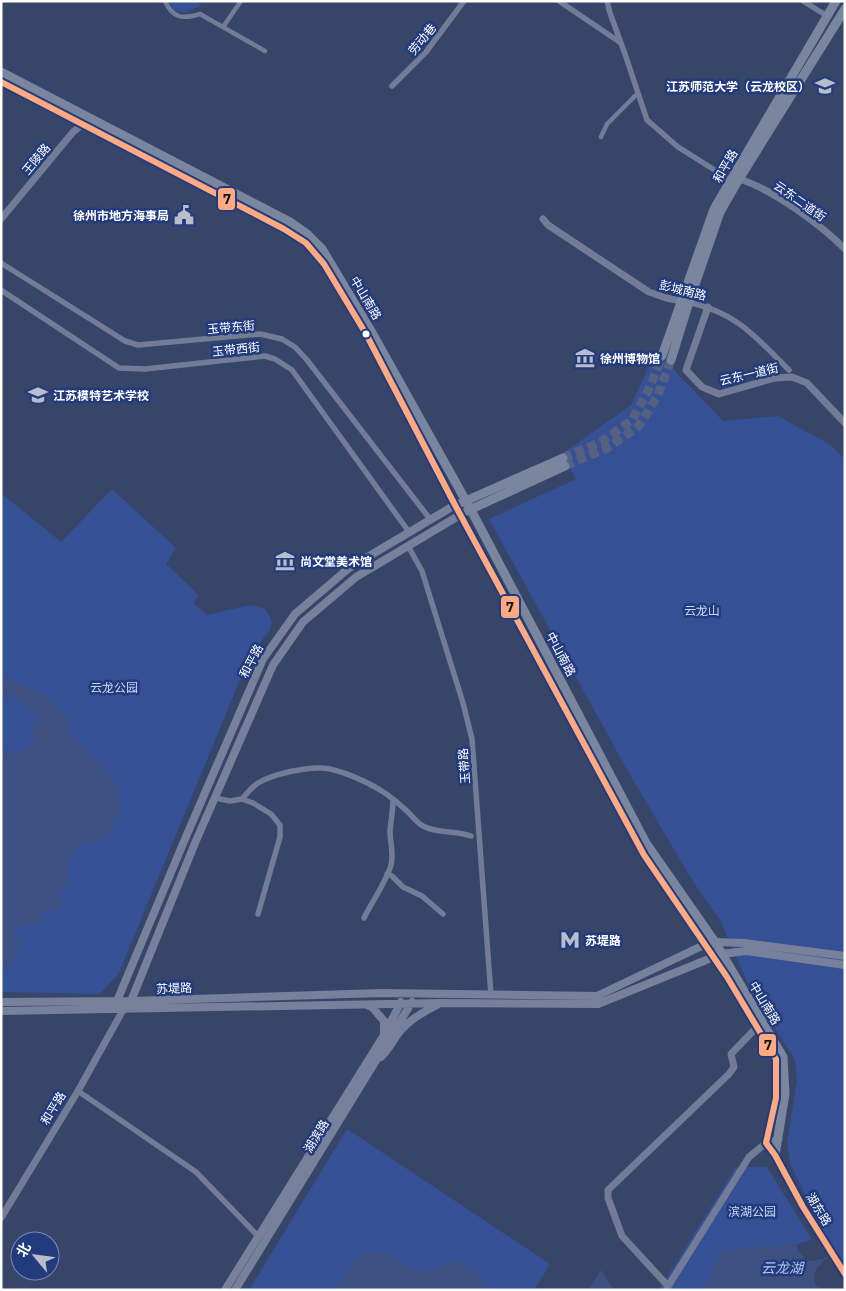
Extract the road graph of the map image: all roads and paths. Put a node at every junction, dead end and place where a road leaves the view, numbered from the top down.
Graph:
1 (165, 1) edge
2 (241, 1) edge
3 (464, 1) edge
4 (559, 1) edge
5 (607, 1) edge
6 (803, 1) edge
7 (836, 1) edge
8 (845, 9) edge
9 (827, 16) junction
10 (223, 27) junction
11 (622, 44) junction
12 (265, 51) dead end
13 (1, 72) edge
14 (1, 82) edge
15 (392, 86) dead end
16 (638, 93) junction
17 (86, 120) junction
18 (601, 137) dead end
19 (734, 180) junction
20 (1, 219) edge
21 (543, 219) dead end
22 (845, 249) edge
23 (1, 264) edge
24 (1, 290) edge
25 (686, 301) junction
26 (708, 307) junction
27 (662, 356) tunnel mouth
28 (672, 360) tunnel mouth
29 (789, 370) dead end
30 (845, 423) edge
31 (466, 501) junction
32 (455, 505) junction
33 (470, 510) junction
34 (460, 515) junction
35 (430, 519) junction
36 (409, 532) junction
37 (408, 546) junction
38 (215, 798) junction
39 (242, 799) junction
40 (393, 800) junction
41 (471, 836) dead end
42 (387, 874) junction
43 (258, 914) dead end
44 (443, 914) dead end
45 (364, 918) dead end
46 (710, 943) junction
47 (717, 956) junction
48 (845, 956) edge
49 (845, 964) edge
50 (405, 994) junction
51 (416, 994) junction
52 (494, 995) junction
53 (117, 1001) junction
54 (131, 1001) junction
55 (1, 1002) edge
56 (440, 1003) junction
57 (365, 1004) junction
58 (400, 1004) junction
59 (411, 1004) junction
60 (123, 1010) junction
61 (1, 1011) edge
62 (757, 1027) junction
63 (384, 1035) junction
64 (372, 1066) junction
65 (78, 1091) junction
66 (778, 1140) junction
67 (766, 1143) junction
68 (775, 1155) junction
69 (1, 1218) edge
70 (258, 1236) junction
71 (845, 1274) edge
72 (667, 1288) edge
73 (226, 1290) edge
74 (235, 1290) edge

1 - 10 street
2 - 10 street
3 - 15 street, 劳动巷
4 - 11 street
5 - 11 street
6 - 9 street
7 - 9 main road, 和平路
8 - 19 main road, 和平路
9 - 19 main road, 和平路
10 - 12 street
11 - 16 street
13 - 17 main road, 中山南路
14 - 17 main road, 中山南路
16 - 18 street
16 - 19 street
17 - 20 street, 王陵路
17 - 31 main road, 中山南路
17 - 32 main road, 中山南路
19 - 22 street, 云东二道街
19 - 25 main road, 和平路
21 - 25 street, 彭城南路
23 - 35 street, 玉带东街
24 - 36 street, 玉带西街
25 - 26 street, 彭城南路
25 - 27 main road, 和平路
25 - 28 main road, 和平路
26 - 29 street, 彭城南路
26 - 30 street, 云东一道街
31 - 32 main road, 和平路
31 - 33 main road, 中山南路
31 - 33 main road, 和平路
32 - 34 main road, 中山南路
32 - 35 main road, 和平路
33 - 34 main road, 和平路
33 - 46 main road, 中山南路
34 - 37 main road, 和平路
34 - 46 main road, 中山南路
35 - 36 main road, 和平路
36 - 53 main road, 和平路
37 - 38 main road, 和平路
37 - 52 street, 玉带路
38 - 39 street
38 - 54 main road, 和平路
39 - 40 street
39 - 43 street
40 - 41 street
40 - 42 street
42 - 44 street
42 - 45 street
46 - 47 main road, 中山南路
46 - 48 main road, 苏堤路
46 - 52 main road, 苏堤路
47 - 49 main road, 苏堤路
47 - 56 main road, 苏堤路
47 - 62 main road, 中山南路
47 - 66 main road, 中山南路
50 - 51 main road, 苏堤路
50 - 54 main road, 苏堤路
50 - 58 main road, 湖滨路
51 - 52 main road, 苏堤路
51 - 59 main road, 湖滨路
53 - 54 main road, 苏堤路
53 - 55 main road, 苏堤路
53 - 60 main road
54 - 60 main road, 和平路
56 - 59 main road, 苏堤路
56 - 64 main road
57 - 58 main road, 苏堤路
57 - 60 main road, 苏堤路
57 - 63 main road
58 - 59 main road, 苏堤路
58 - 63 main road, 湖滨路
59 - 64 main road, 湖滨路
60 - 61 main road, 苏堤路
60 - 65 street, 和平路
62 - 67 main road, 中山南路
62 - 72 street
63 - 70 main road, 湖滨路
64 - 74 main road, 湖滨路
65 - 69 street, 和平路
65 - 70 street
66 - 67 street
66 - 68 main road, 中山南路
67 - 68 main road
67 - 72 street
68 - 71 street, 湖东路
70 - 73 main road, 湖滨路

